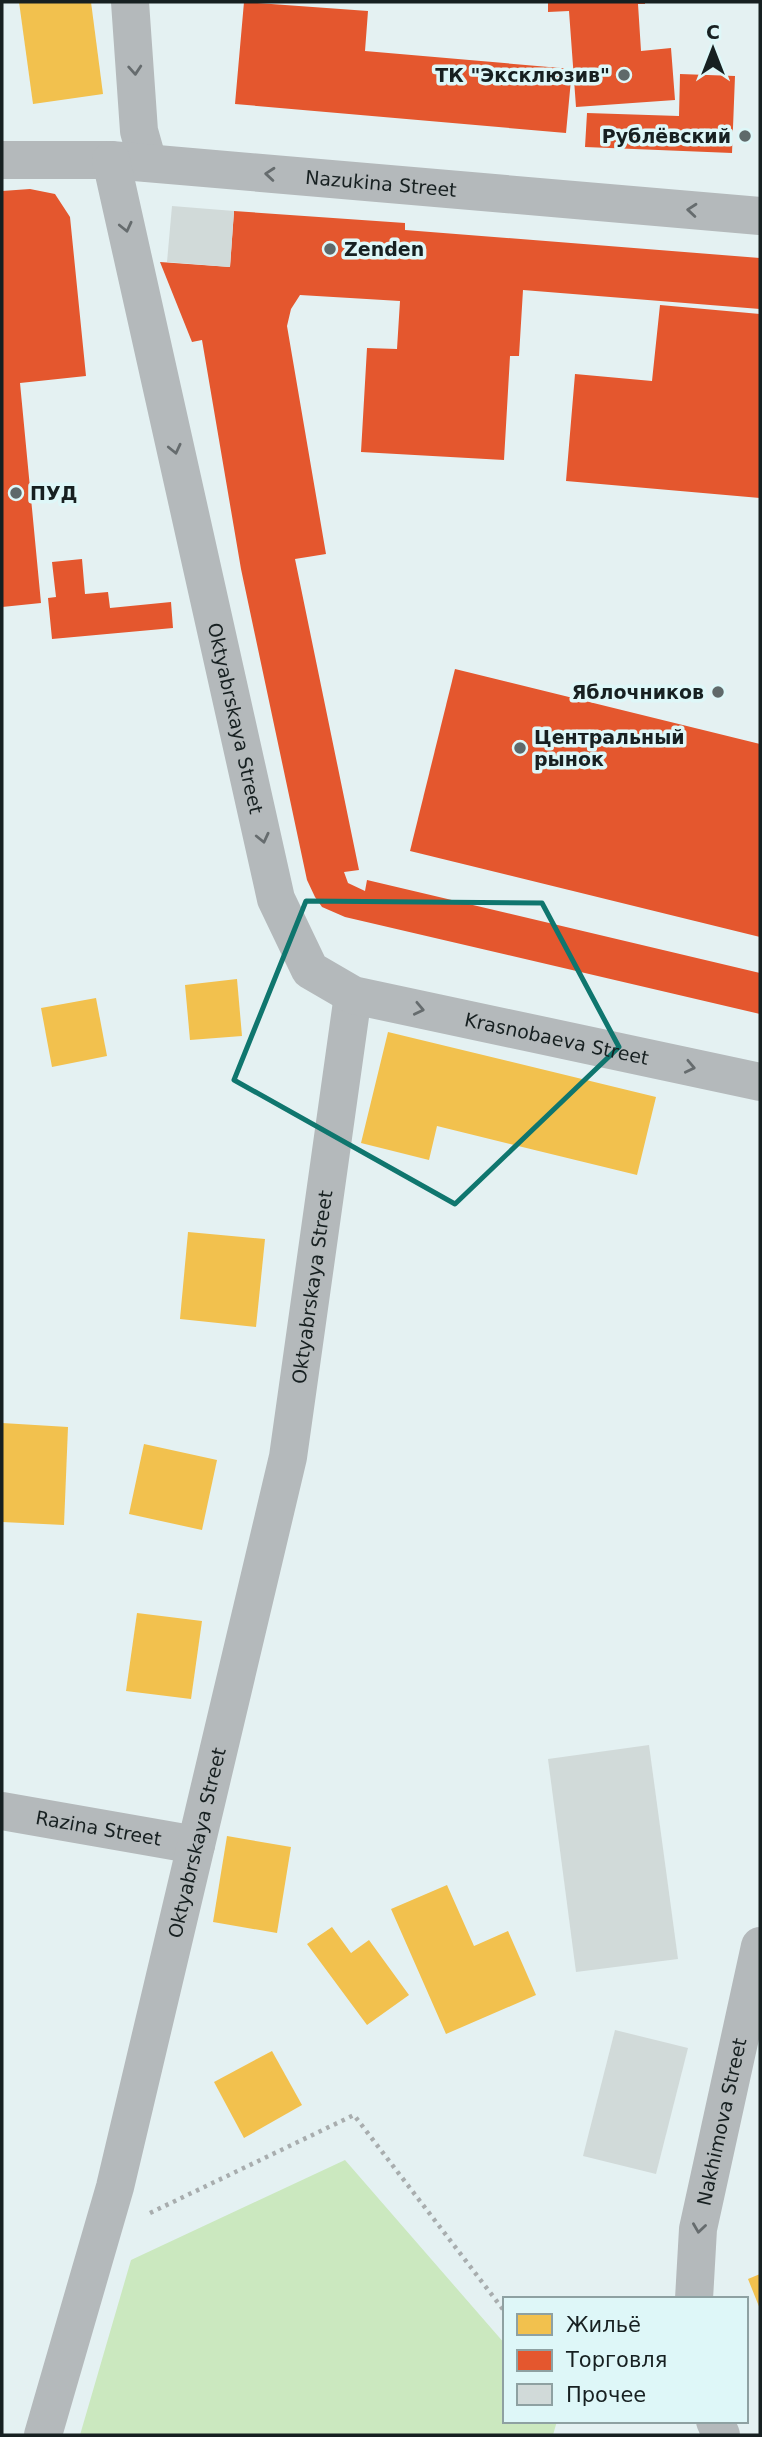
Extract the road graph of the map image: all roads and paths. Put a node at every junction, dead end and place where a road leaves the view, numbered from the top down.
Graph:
1 (130, 2) edge
2 (2, 159) edge
3 (111, 160) junction
4 (148, 163) junction
5 (760, 216) edge
6 (353, 995) junction
7 (760, 1082) edge
8 (2, 1811) edge
9 (196, 1844) junction
10 (760, 1946) edge
11 (102, 2236) junction
12 (694, 2297) edge
13 (503, 2309) edge
14 (43, 2435) edge

1 -> 4 street
2 - 3 street, Nazukina Street
3 - 4 street, Nazukina Street
3 -> 6 street, Oktyabrskaya Street
5 -> 4 street, Nazukina Street
6 -> 7 street, Krasnobaeva Street
6 - 9 street, Oktyabrskaya Street
8 - 9 street, Razina Street
9 - 11 street, Oktyabrskaya Street
10 -> 12 street, Nakhimova Street
11 - 13 path
11 - 14 street, Oktyabrskaya Street

